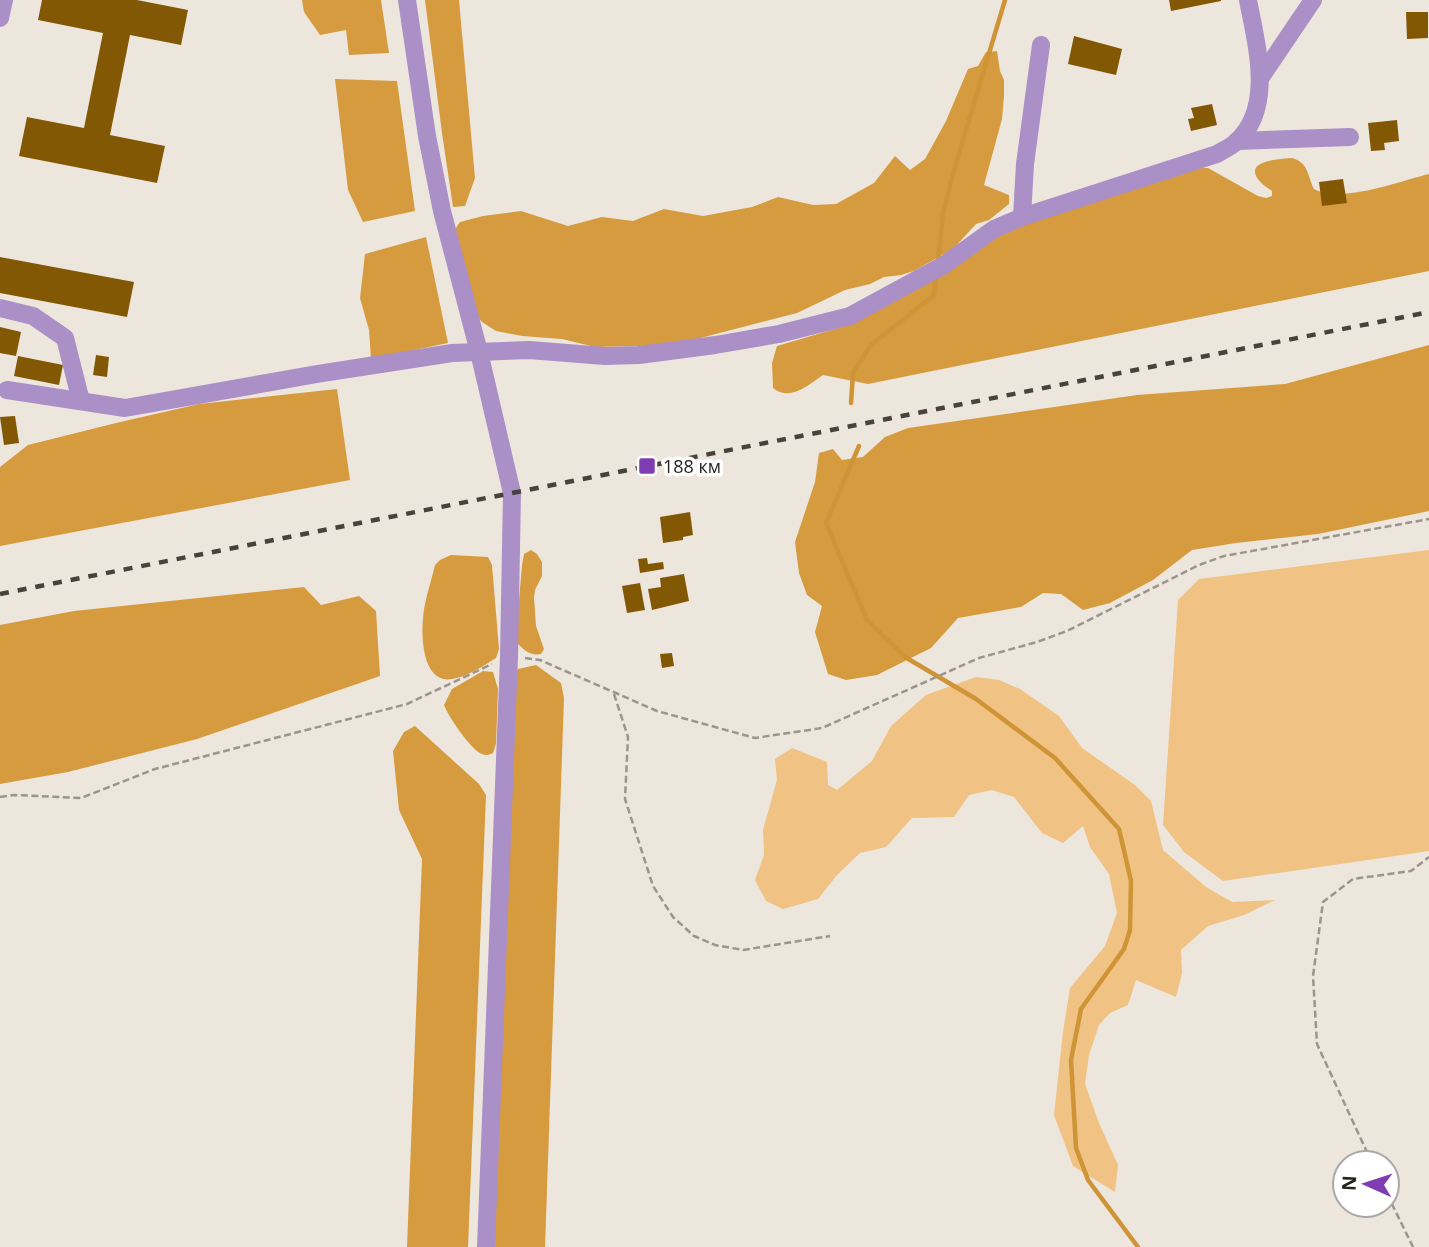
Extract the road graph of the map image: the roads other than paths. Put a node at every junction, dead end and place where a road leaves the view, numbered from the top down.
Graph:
1 (4, 0) edge
2 (407, 0) edge
3 (1248, 0) edge
4 (1313, 0) edge
5 (0, 18) edge
6 (1041, 45) dead end
7 (1261, 77) junction
8 (1350, 137) dead end
9 (1237, 141) junction
10 (1022, 218) junction
11 (0, 309) edge
12 (479, 352) junction
13 (7, 390) dead end
14 (81, 401) junction
15 (486, 1247) edge

1 - 5 street
2 - 12 street
3 - 7 street
4 - 7 street
6 - 10 street
7 - 9 street
8 - 9 street
9 - 10 street
10 - 12 street
11 - 14 street
12 - 14 street
12 - 15 street
13 - 14 street

